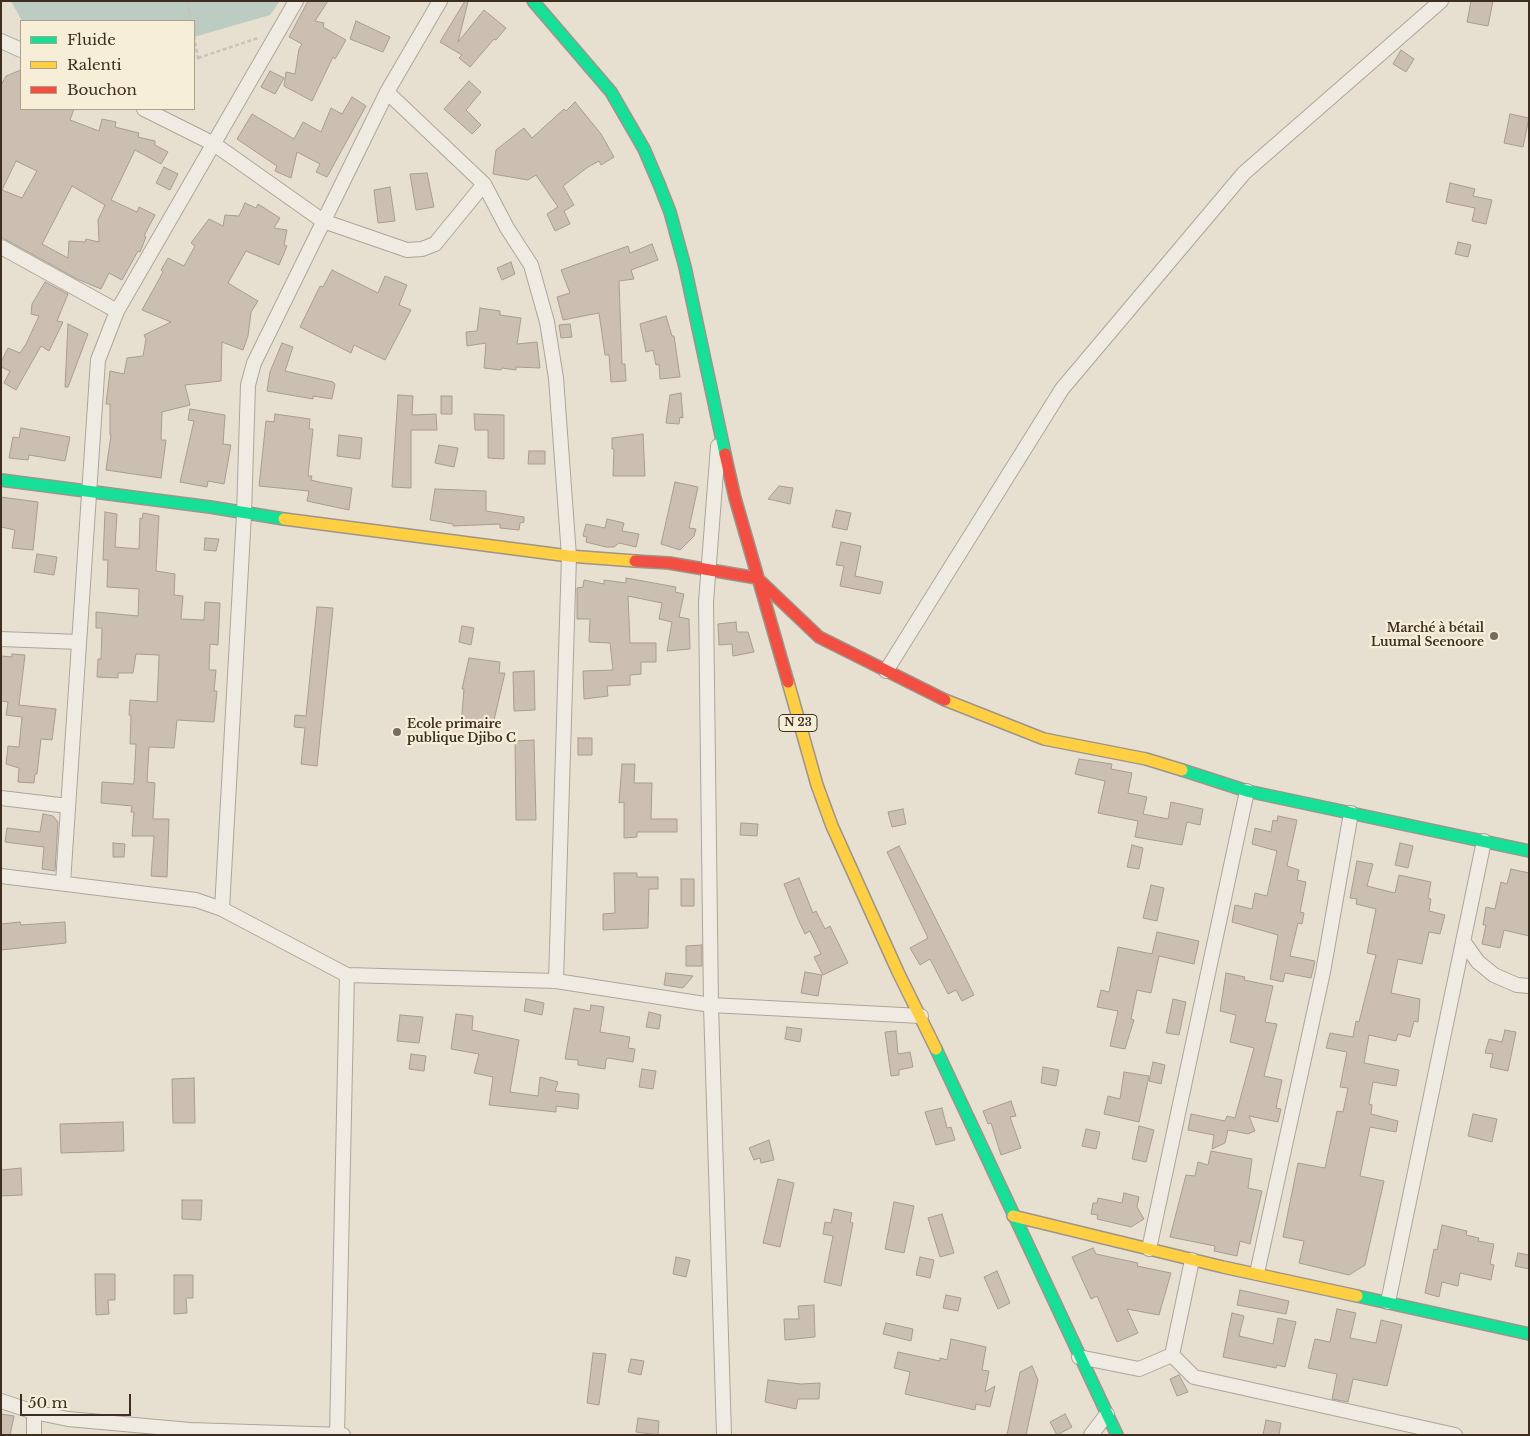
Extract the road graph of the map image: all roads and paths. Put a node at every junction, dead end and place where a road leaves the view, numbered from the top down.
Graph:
1 (187, 1) edge
2 (296, 1) edge
3 (440, 1) edge
4 (533, 1) edge
5 (1441, 1) edge
6 (191, 20) edge
7 (279, 31) junction
8 (195, 42) edge
9 (2, 43) edge
10 (20, 50) edge
11 (198, 58) junction
12 (195, 59) edge
13 (387, 92) junction
14 (146, 110) edge
15 (214, 144) junction
16 (484, 184) junction
17 (323, 221) junction
18 (1, 247) edge
19 (117, 311) junction
20 (719, 427) junction
21 (1, 480) edge
22 (89, 491) junction
23 (244, 514) junction
24 (568, 556) junction
25 (709, 568) junction
26 (758, 578) junction
27 (1, 639) edge
28 (79, 642) junction
29 (886, 671) junction
30 (1247, 791) junction
31 (1, 798) edge
32 (68, 806) junction
33 (1351, 813) junction
34 (1484, 841) junction
35 (1529, 851) edge
36 (1, 876) edge
37 (63, 883) junction
38 (222, 910) junction
39 (1463, 941) junction
40 (347, 976) junction
41 (556, 981) junction
42 (1529, 986) edge
43 (711, 1005) junction
44 (921, 1016) junction
45 (1012, 1216) junction
46 (1149, 1249) junction
47 (1192, 1260) junction
48 (1257, 1273) junction
49 (1388, 1302) junction
50 (1529, 1334) edge
51 (1172, 1355) junction
52 (1079, 1357) junction
53 (1, 1401) edge
54 (34, 1412) junction
55 (1107, 1414) junction
56 (1428, 1431) edge
57 (190, 1432) edge
58 (34, 1435) edge
59 (337, 1435) edge
60 (343, 1435) edge
61 (724, 1435) edge
62 (1091, 1435) edge
63 (1117, 1435) edge
64 (1455, 1435) edge

1 - 6 path
2 - 7 street
3 - 13 street
4 - 20 street, N 23
5 - 29 street
7 - 11 path
7 - 15 street
8 - 11 path
9 - 10 street
11 - 12 path
13 - 16 street
13 - 17 street
14 - 15 street
15 - 17 street
15 - 19 street
16 - 17 street
16 - 24 street
17 - 23 street
18 - 19 street
19 - 22 street
20 - 25 street
20 - 26 street, N 23
21 - 22 street
22 - 23 street
22 - 28 street
23 - 24 street
23 - 38 street
24 - 25 street
24 - 41 street
25 - 26 street
25 - 43 street
26 - 29 street
26 - 44 street, N 23
27 - 28 street
28 - 32 street
29 - 30 street
30 - 33 street
30 - 46 street
31 - 32 street
32 - 37 street
33 - 34 street
33 - 48 street
34 - 35 street
34 - 39 street
36 - 37 street
37 - 38 street
38 - 40 street
39 - 42 street
39 - 49 street
40 - 41 street
40 - 59 street
41 - 43 street
43 - 44 street
43 - 61 street
44 - 45 street, N 23
45 - 46 street
45 - 52 street, N 23
46 - 47 street
47 - 48 street
47 - 51 street
48 - 49 street
49 - 50 street
51 - 52 street
51 - 56 street
52 - 55 street, N 23
53 - 54 street
54 - 57 street
54 - 58 street
55 - 62 street
55 - 63 street, N 23
56 - 64 street
57 - 59 street
59 - 60 street

